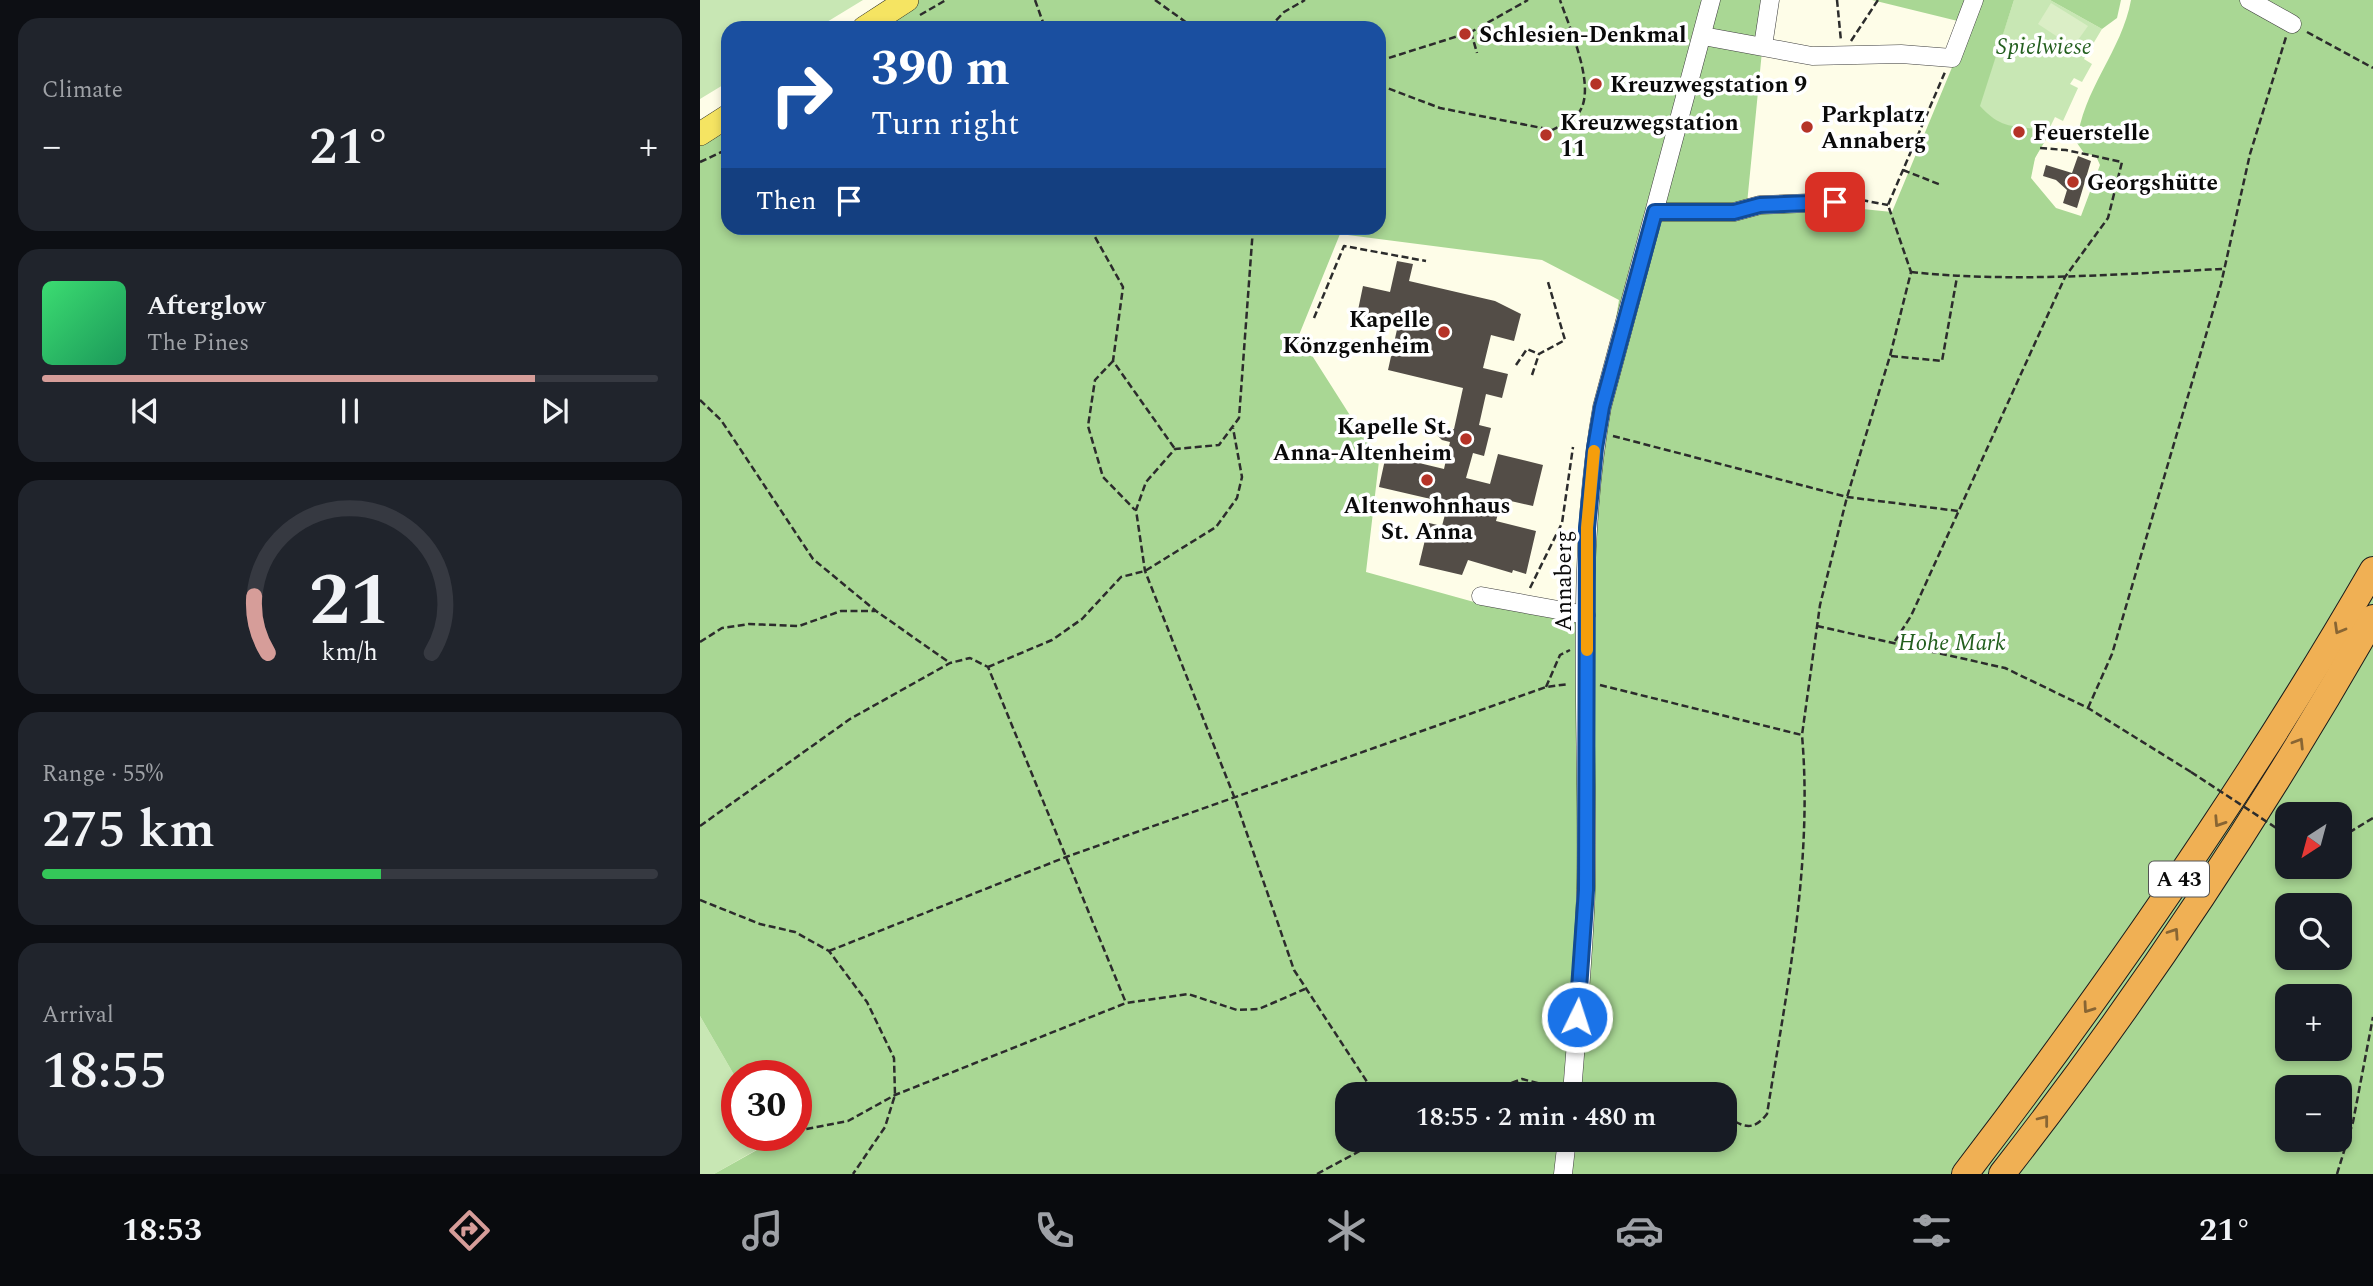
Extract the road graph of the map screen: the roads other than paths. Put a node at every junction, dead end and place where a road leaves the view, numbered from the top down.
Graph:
1 (1712, 0) edge
2 (1770, 0) edge
3 (1974, 0) edge
4 (2249, 0) edge
5 (911, 8) edge
6 (880, 21) edge
7 (2292, 24) road end
8 (1703, 36) junction
9 (1763, 46) junction
10 (721, 120) edge
11 (700, 134) edge
12 (1843, 200) road end
13 (1655, 212) junction
14 (2373, 570) edge
15 (1481, 596) dead end
16 (1586, 615) junction
17 (2373, 618) edge
18 (1567, 1082) edge
19 (1566, 1152) edge
20 (1563, 1174) edge
21 (1965, 1174) edge
22 (2003, 1174) edge

1 - 8 street, Annaberg
2 - 9 street
3 - 9 street
4 - 7 street
5 - 6 main road
8 - 9 street
8 - 13 street, Annaberg
10 - 11 main road
12 - 13 street
13 - 16 street, Annaberg
14 -> 21 highway, A 43
15 - 16 street
16 - 18 street, Annaberg
22 -> 17 highway, A 43
19 - 20 street

